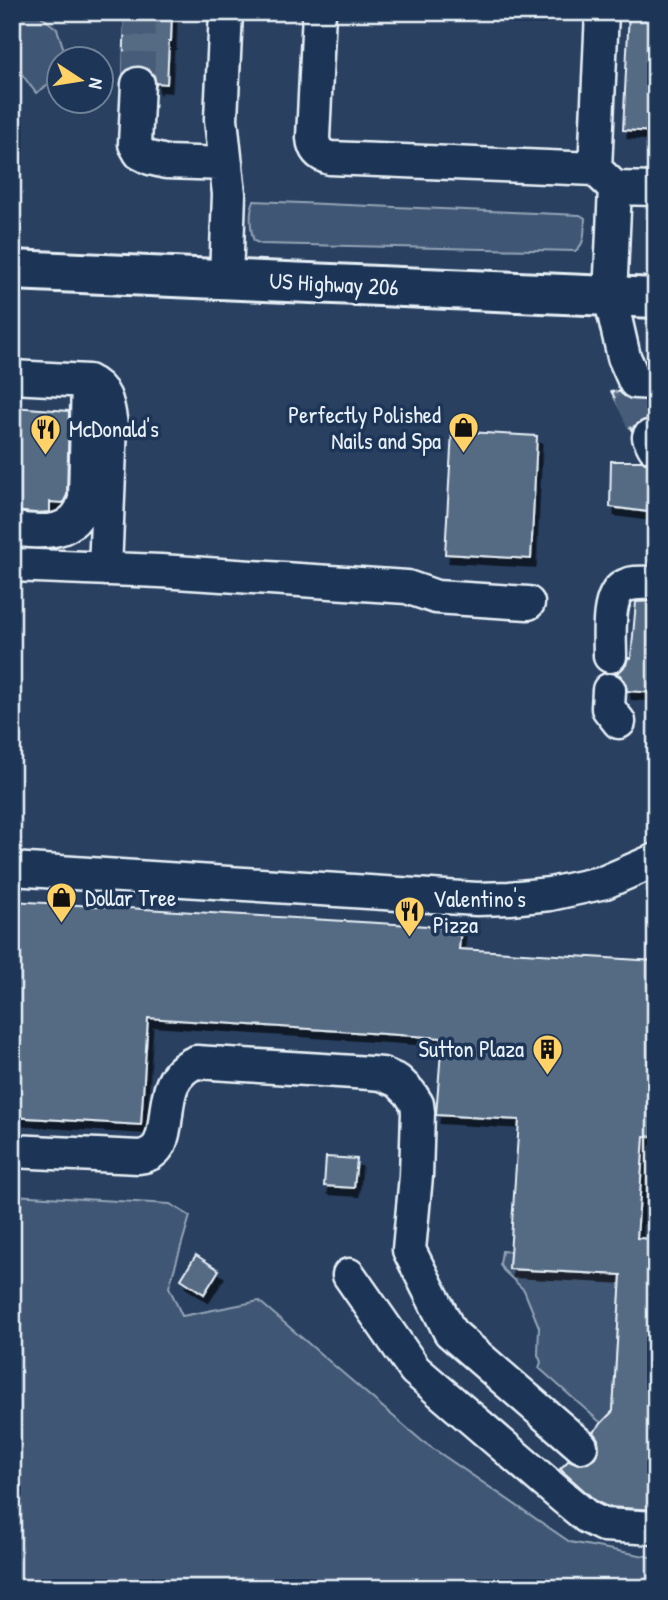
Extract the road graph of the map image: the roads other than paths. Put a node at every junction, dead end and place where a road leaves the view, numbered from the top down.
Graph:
1 (226, 12) edge
2 (319, 12) edge
3 (602, 12) edge
4 (138, 84) tunnel mouth
5 (226, 164) junction
6 (605, 178) junction
7 (656, 189) edge
8 (16, 263) edge
9 (226, 279) junction
10 (610, 296) junction
11 (656, 298) edge
12 (12, 377) edge
13 (88, 381) junction
14 (640, 386) tunnel mouth
15 (12, 529) edge
16 (12, 565) edge
17 (105, 569) junction
18 (656, 583) edge
19 (528, 603) dead end
20 (610, 656) dead end
21 (608, 690) dead end
22 (620, 722) dead end
23 (656, 860) edge
24 (12, 869) edge
25 (12, 1151) edge
26 (349, 1275) dead end
27 (450, 1332) junction
28 (415, 1370) junction
29 (581, 1446) dead end
30 (656, 1528) edge

1 - 5 lane
2 - 6 lane
3 - 6 lane
4 - 5 lane
5 - 9 lane
6 - 7 lane
6 - 10 lane
8 - 9 highway, US Highway 206
9 - 10 highway, US Highway 206
10 - 11 highway, US Highway 206
10 - 14 lane
12 - 13 lane
13 - 15 lane
13 - 17 lane
16 - 17 lane
17 - 19 lane
18 - 20 lane
21 - 22 lane
23 - 24 lane
25 - 27 lane
26 - 28 lane
27 - 28 lane
27 - 29 lane
28 - 30 lane

